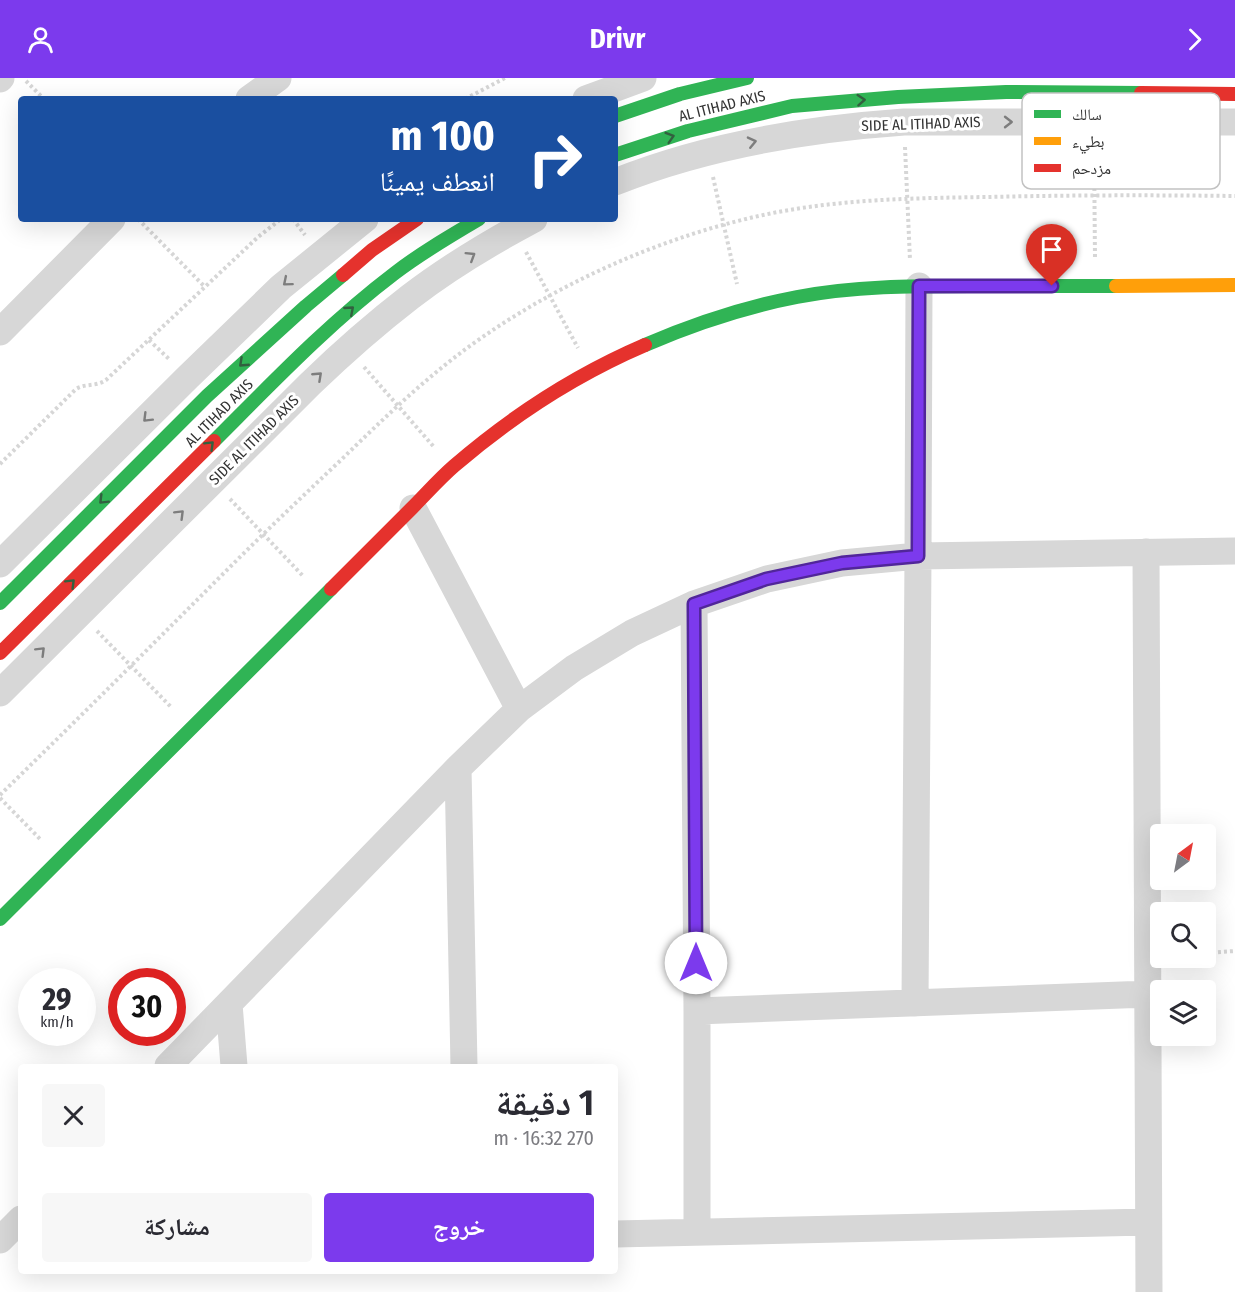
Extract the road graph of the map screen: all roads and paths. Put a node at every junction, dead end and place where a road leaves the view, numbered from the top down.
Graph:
1 (23, 78) edge
2 (278, 78) edge
3 (505, 78) edge
4 (643, 78) edge
5 (747, 78) edge
6 (1006, 85) edge
7 (1210, 93) edge
8 (1220, 93) edge
9 (1235, 94) edge
10 (41, 96) edge
11 (253, 96) edge
12 (471, 96) edge
13 (594, 96) edge
14 (618, 115) edge
15 (1022, 122) edge
16 (904, 123) junction
17 (708, 153) junction
18 (618, 154) edge
19 (618, 181) edge
20 (1094, 189) edge
21 (109, 222) edge
22 (140, 222) edge
23 (277, 222) edge
24 (361, 222) edge
25 (413, 222) edge
26 (474, 222) edge
27 (524, 224) edge
28 (1235, 285) edge
29 (1096, 286) junction
30 (205, 287) junction
31 (915, 287) junction
32 (743, 309) junction
33 (0, 332) edge
34 (348, 348) junction
35 (591, 372) junction
36 (0, 464) edge
37 (452, 468) junction
38 (213, 481) junction
39 (412, 508) junction
40 (1235, 551) edge
41 (1146, 552) junction
42 (918, 556) junction
43 (0, 564) edge
44 (323, 597) junction
45 (0, 603) edge
46 (694, 604) junction
47 (80, 613) junction
48 (0, 653) edge
49 (0, 693) edge
50 (519, 709) junction
51 (192, 728) junction
52 (458, 768) junction
53 (0, 798) edge
54 (60, 860) junction
55 (0, 919) edge
56 (1235, 951) edge
57 (1216, 952) edge
58 (1148, 994) junction
59 (915, 1003) junction
60 (229, 1004) junction
61 (697, 1011) junction
62 (170, 1064) edge
63 (234, 1064) edge
64 (464, 1064) edge
65 (18, 1222) edge
66 (1148, 1222) junction
67 (697, 1232) junction
68 (618, 1234) edge
69 (0, 1240) edge
70 (18, 1248) edge
71 (0, 1249) edge
72 (1149, 1292) edge

1 - 10 path
2 - 11 street
3 - 12 path
4 - 13 street
5 - 14 street, AL ITIHAD AXIS
6 - 7 street, AL ITIHAD AXIS
18 -> 6 street, AL ITIHAD AXIS
8 - 9 street, AL ITIHAD AXIS
16 -> 15 street, SIDE AL ITIHAD AXIS
17 -> 16 street, SIDE AL ITIHAD AXIS
16 - 31 path
17 - 19 street, SIDE AL ITIHAD AXIS
17 - 32 path
20 - 29 path
21 - 33 street
22 - 30 path
23 - 30 path
24 -> 43 street
25 -> 45 street, AL ITIHAD AXIS
48 -> 26 street, AL ITIHAD AXIS
34 -> 27 street, SIDE AL ITIHAD AXIS
27 - 35 path
28 - 29 street
29 - 31 street
30 - 36 path
31 - 32 street
31 - 42 street
32 - 35 street
34 - 37 path
38 -> 34 street, SIDE AL ITIHAD AXIS
35 - 37 street
37 - 39 street
38 - 44 path
47 -> 38 street, SIDE AL ITIHAD AXIS
39 - 44 street
39 - 50 street
40 - 41 street
41 - 42 street
41 - 58 street
42 - 46 street
42 - 59 street
44 - 51 street
46 - 50 street
46 - 61 street
49 -> 47 street, SIDE AL ITIHAD AXIS
47 - 51 path
50 - 52 street
51 - 54 street
52 - 60 street
52 - 64 street
53 - 54 path
54 - 55 street
56 - 57 path
58 - 59 street
58 - 66 street
59 - 61 street
60 - 62 street
60 - 63 street
61 - 67 street
65 - 69 street
66 - 67 street
66 - 72 street
67 - 68 street
70 - 71 street

